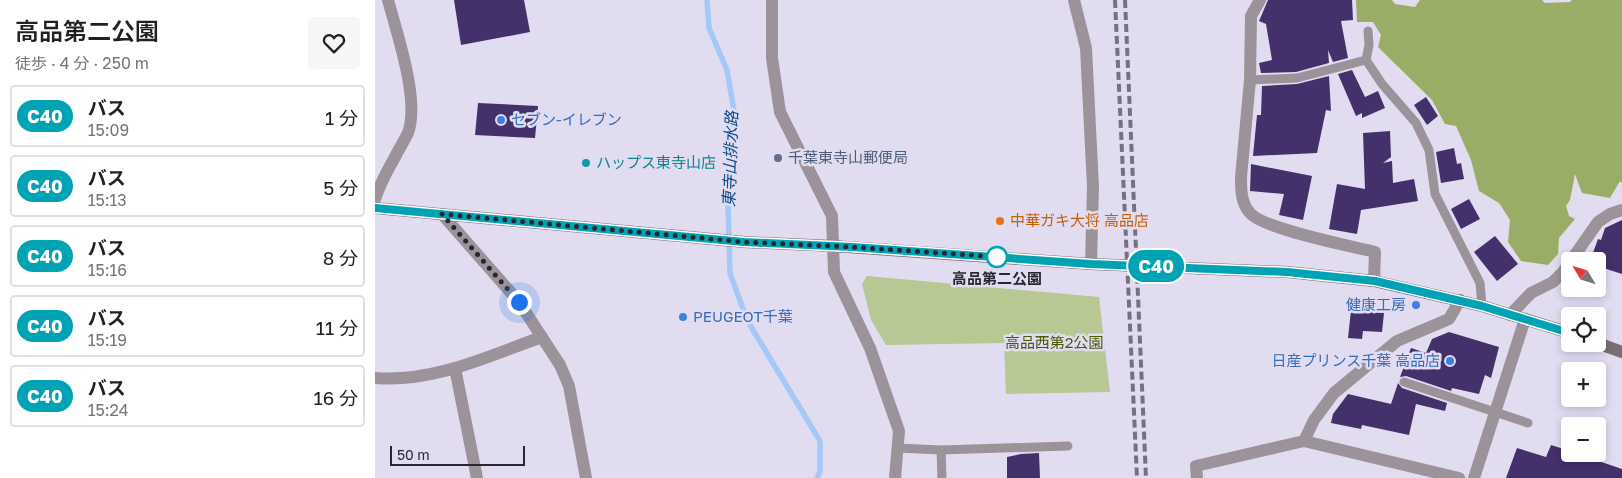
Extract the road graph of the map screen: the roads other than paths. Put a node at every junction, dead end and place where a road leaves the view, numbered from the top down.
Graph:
1 (388, 0) edge
2 (771, 0) edge
3 (1074, 0) edge
4 (1251, 0) edge
5 (1260, 0) edge
6 (1251, 16) junction
7 (1368, 31) dead end
8 (1366, 60) junction
9 (1250, 80) junction
10 (375, 199) edge
11 (375, 208) edge
12 (1622, 210) edge
13 (442, 214) junction
14 (833, 246) junction
15 (1091, 264) junction
16 (1375, 281) junction
17 (1460, 300) junction
18 (1482, 306) junction
19 (1510, 314) junction
20 (1525, 319) junction
21 (1561, 330) edge
22 (542, 337) junction
23 (1606, 346) edge
24 (1622, 352) edge
25 (455, 368) junction
26 (375, 378) edge
27 (1405, 382) dead end
28 (1496, 411) junction
29 (1527, 423) dead end
30 (1304, 442) junction
31 (1068, 446) dead end
32 (897, 448) junction
33 (941, 450) junction
34 (477, 478) edge
35 (587, 478) edge
36 (895, 478) edge
37 (942, 478) edge
38 (1197, 478) edge
39 (1459, 478) edge
40 (1474, 478) edge

1 - 10 street
2 - 14 street
3 - 15 street
4 - 6 street
5 - 6 street
6 - 9 street
7 - 8 lane
8 - 9 lane
8 - 18 lane
9 - 16 street
11 - 13 street
12 - 19 street
13 - 14 street
13 - 22 street
14 - 15 street
14 - 32 street
15 - 16 street
16 - 17 street
17 - 18 street
17 - 30 street
18 - 19 street
19 - 20 street
20 - 21 street
20 - 28 street
22 - 25 street
22 - 35 street
23 - 24 street
25 - 26 street
25 - 34 street
27 - 28 lane
28 - 29 lane
28 - 40 street
30 - 38 street
30 - 39 street
31 - 33 lane
32 - 33 lane
32 - 36 street
33 - 37 lane

